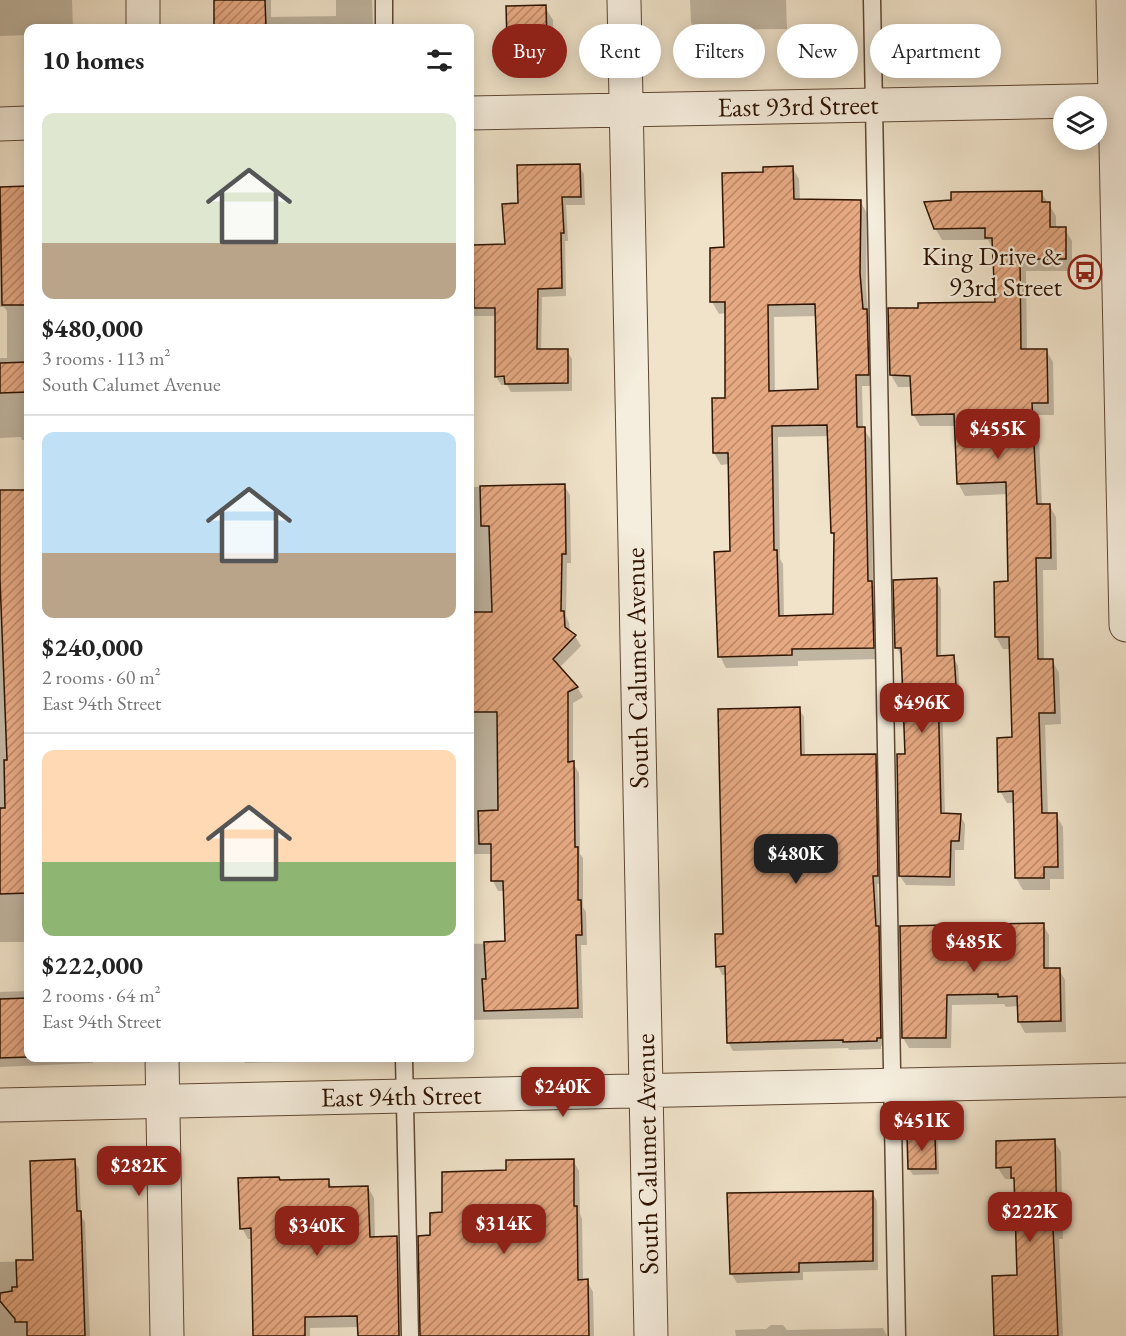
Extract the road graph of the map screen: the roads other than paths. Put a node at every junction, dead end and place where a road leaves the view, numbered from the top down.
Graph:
1 (142, 0) edge
2 (384, 0) edge
3 (624, 0) edge
4 (872, 0) edge
5 (1113, 0) edge
6 (143, 24) edge
7 (384, 24) edge
8 (1120, 100) edge
9 (874, 105) junction
10 (626, 110) junction
11 (474, 113) edge
12 (24, 123) edge
13 (0, 124) edge
14 (1126, 625) edge
15 (162, 1062) edge
16 (404, 1062) edge
17 (1126, 1080) edge
18 (892, 1085) junction
19 (646, 1090) junction
20 (405, 1095) junction
21 (162, 1101) junction
22 (0, 1105) edge
23 (167, 1336) edge
24 (410, 1336) edge
25 (651, 1336) edge
26 (897, 1336) edge

1 - 6 street
2 - 7 lane
3 - 10 street, South Calumet Avenue
4 - 9 lane
5 - 8 street
8 - 9 street, East 93rd Street
8 - 14 street
9 - 10 street, East 93rd Street
9 - 18 lane
10 - 11 street, East 93rd Street
10 - 19 street, South Calumet Avenue
12 - 13 street
15 - 21 street
16 - 20 lane
17 - 18 street, East 94th Street
18 - 19 street, East 94th Street
18 - 26 lane
19 - 20 street, East 94th Street
19 - 25 street, South Calumet Avenue
20 - 21 street, East 94th Street
20 - 24 lane
21 - 22 street, East 94th Street
21 - 23 street

